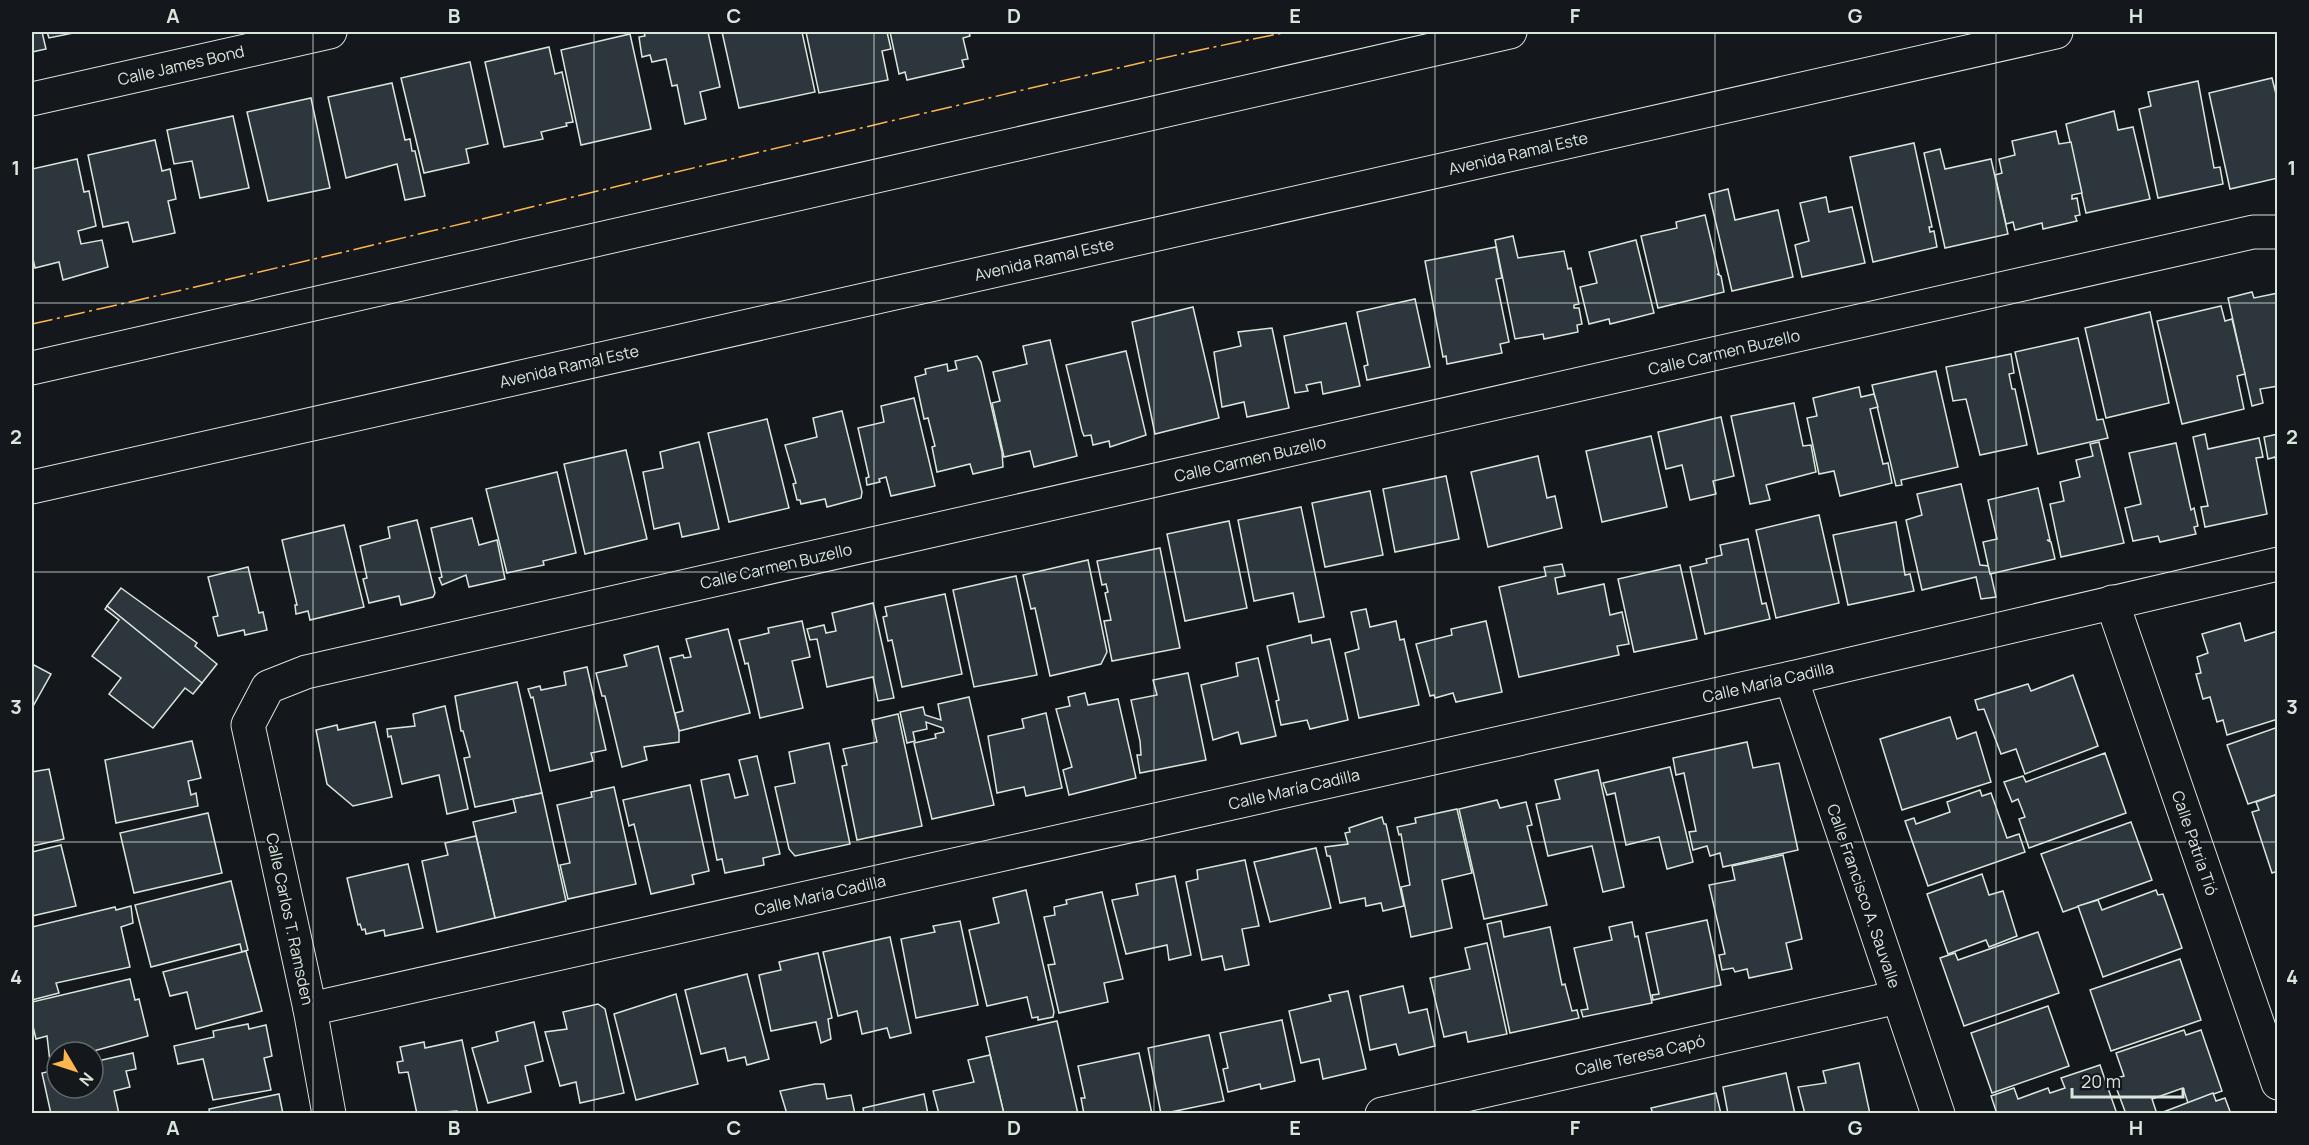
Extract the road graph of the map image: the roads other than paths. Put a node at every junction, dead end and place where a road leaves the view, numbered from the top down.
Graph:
1 (330, 32) edge
2 (1510, 32) edge
3 (2056, 32) edge
4 (32, 99) edge
5 (2277, 232) edge
6 (32, 368) edge
7 (32, 487) edge
8 (2277, 564) edge
9 (2112, 602) junction
10 (1791, 678) junction
11 (248, 725) joint
12 (1898, 997) junction
13 (310, 1009) junction
14 (2277, 1083) edge
15 (329, 1113) edge
16 (1382, 1113) edge
17 (1938, 1113) edge

1 - 4 street, Calle James Bond
2 - 6 street
3 - 7 street, Avenida Ramal Este
5 - 11 street, Calle Carmen Buzello
8 - 9 street, Calle María Cadilla
9 - 10 street, Calle María Cadilla
9 - 14 street, Calle Patria Tió
10 - 12 street, Calle Francisco A. Sauvalle
10 - 13 street, Calle María Cadilla
11 - 13 street, Calle Carlos T. Ramsden
12 - 16 street, Calle Teresa Capó
12 - 17 street, Calle Francisco A. Sauvalle
13 - 15 street, Calle Carlos T. Ramsden

